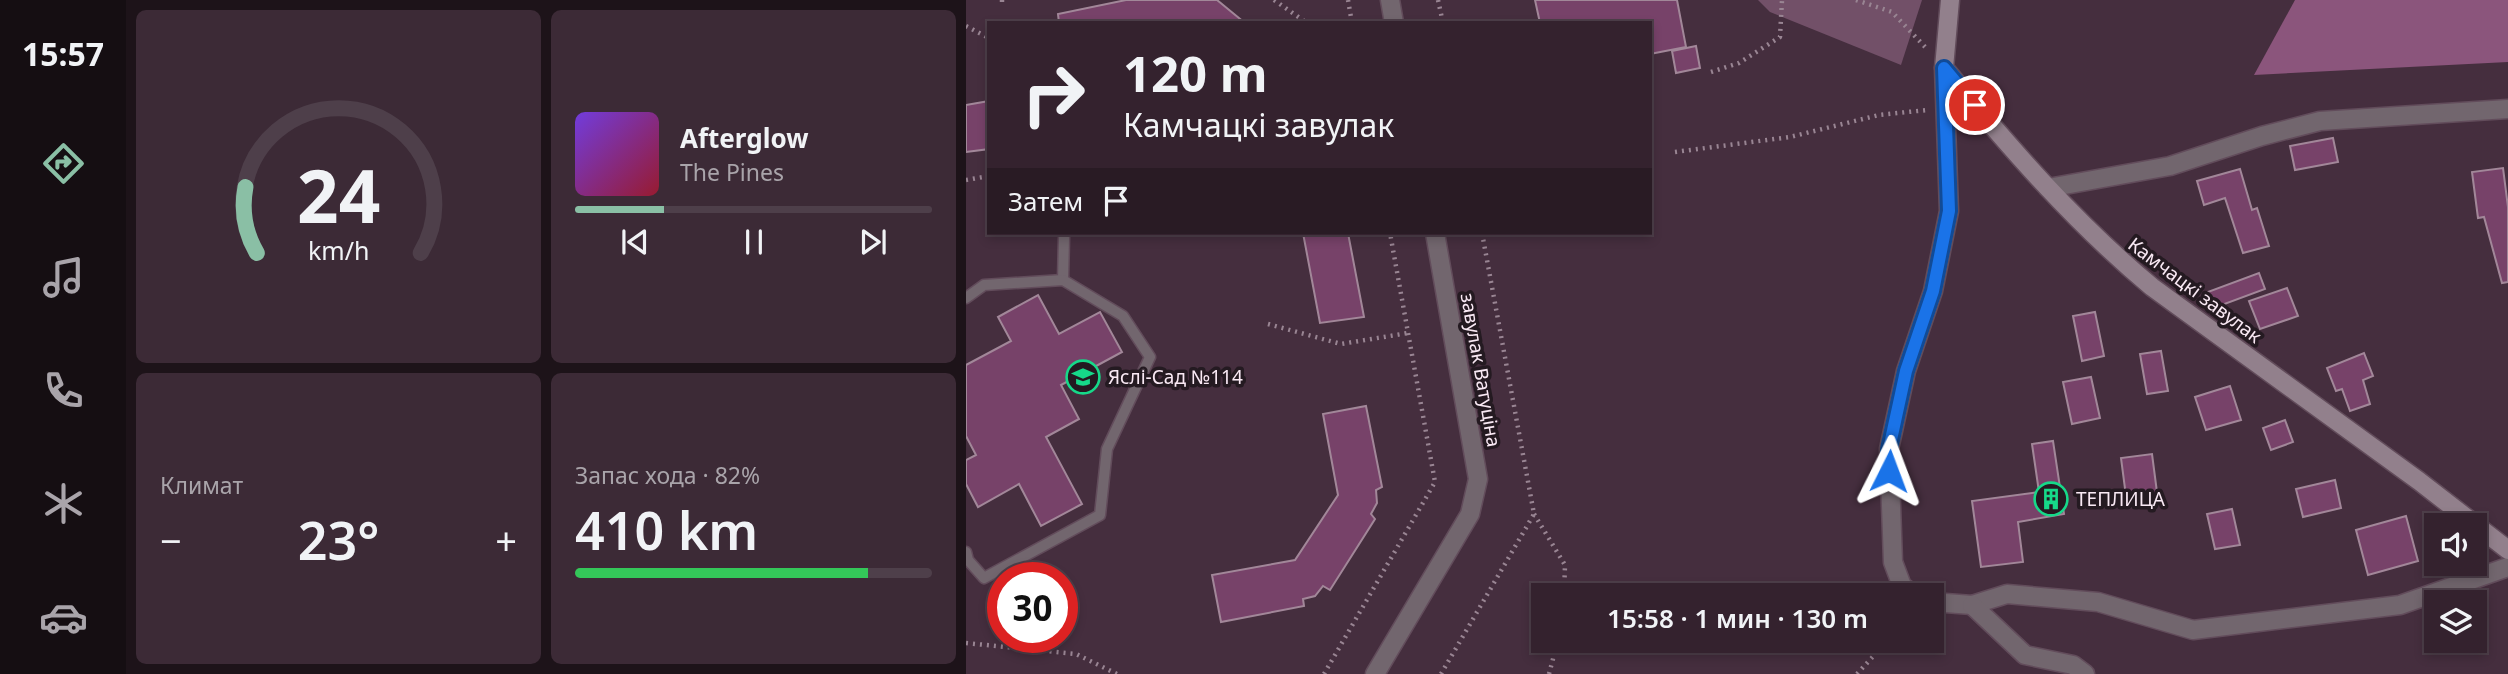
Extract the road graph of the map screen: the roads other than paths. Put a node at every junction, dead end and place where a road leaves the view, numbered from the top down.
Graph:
1 (1390, 0) edge
2 (1950, 0) edge
3 (1394, 21) edge
4 (1944, 68) junction
5 (2508, 109) edge
6 (2048, 188) junction
7 (1435, 235) edge
8 (1064, 238) dead end
9 (1063, 280) junction
10 (966, 298) edge
11 (2508, 550) edge
12 (966, 552) edge
13 (2508, 567) edge
14 (1901, 583) edge
15 (1944, 603) edge
16 (1972, 605) junction
17 (1375, 674) edge
18 (2085, 674) edge

1 - 3 street
2 - 4 main road
4 - 6 main road, Камчацкі завулак
4 - 14 street
5 - 6 street
6 - 11 main road, Камчацкі завулак
7 - 17 street, завулак Ватуціна
8 - 9 lane
9 - 10 lane
9 - 12 lane
13 - 16 street
15 - 16 street
16 - 18 street

